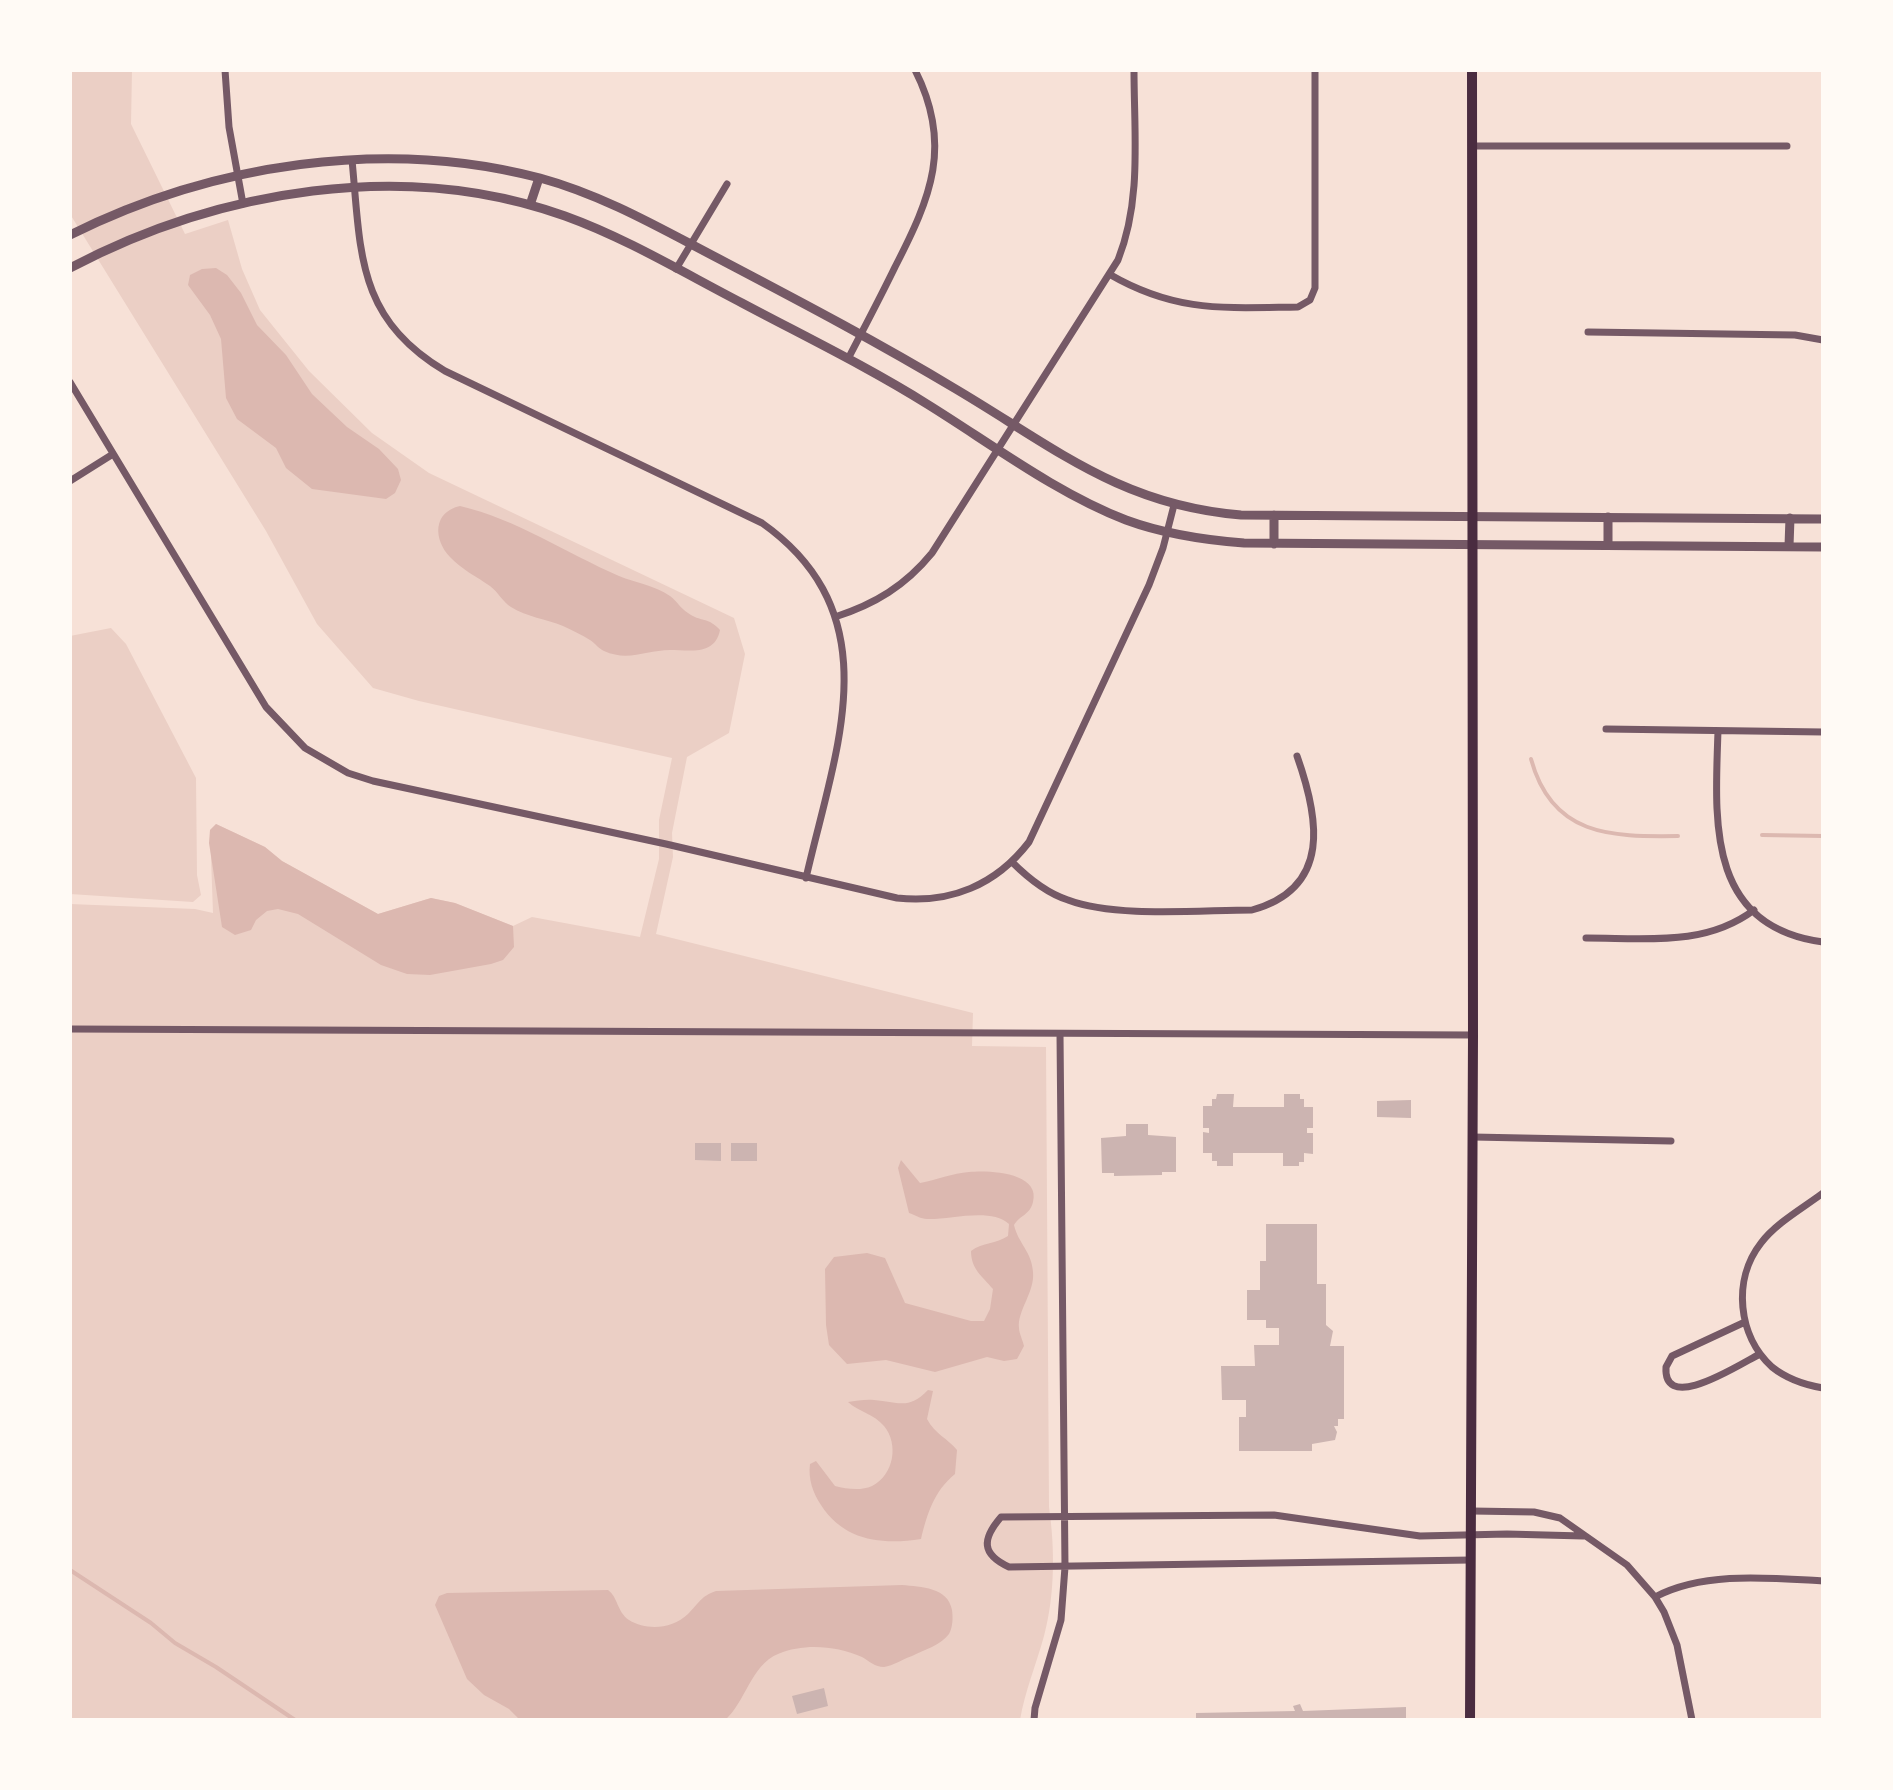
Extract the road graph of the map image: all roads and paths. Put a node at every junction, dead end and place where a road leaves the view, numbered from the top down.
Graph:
1 (225, 70) edge
2 (915, 70) edge
3 (1134, 70) edge
4 (1315, 70) edge
5 (1472, 70) edge
6 (1472, 146) junction
7 (1787, 146) dead end
8 (352, 160) junction
9 (238, 176) junction
10 (539, 178) junction
11 (727, 184) dead end
12 (355, 188) junction
13 (243, 204) junction
14 (530, 205) junction
15 (70, 235) edge
16 (690, 244) junction
17 (70, 268) edge
18 (676, 269) junction
19 (1109, 274) junction
20 (1588, 332) dead end
21 (861, 334) junction
22 (1823, 340) edge
23 (848, 359) junction
24 (70, 382) edge
25 (1014, 425) junction
26 (999, 449) junction
27 (113, 454) junction
28 (70, 481) edge
29 (1174, 505) junction
30 (1274, 515) junction
31 (1472, 517) junction
32 (1608, 517) junction
33 (1790, 518) junction
34 (1823, 519) edge
35 (1167, 531) junction
36 (1274, 544) junction
37 (1472, 544) junction
38 (1608, 545) junction
39 (1789, 546) junction
40 (1823, 547) edge
41 (835, 617) junction
42 (1606, 729) dead end
43 (1718, 731) junction
44 (1823, 732) edge
45 (1297, 756) dead end
46 (1012, 862) junction
47 (806, 878) junction
48 (1754, 910) junction
49 (1586, 938) dead end
50 (1823, 942) edge
51 (70, 1029) edge
52 (1060, 1034) junction
53 (1473, 1035) junction
54 (1473, 1137) junction
55 (1671, 1141) dead end
56 (1823, 1193) edge
57 (1745, 1322) junction
58 (1760, 1354) junction
59 (1823, 1388) edge
60 (1472, 1511) junction
61 (1064, 1517) junction
62 (1471, 1534) junction
63 (1583, 1536) junction
64 (1471, 1560) junction
65 (1065, 1567) junction
66 (1823, 1581) edge
67 (1655, 1597) junction
68 (1034, 1720) edge
69 (1470, 1720) edge
70 (1692, 1720) edge

1 - 9 street
2 - 21 street
3 - 19 street
4 - 19 street
5 - 6 main road
6 - 7 street
6 - 31 main road
8 - 9 street
8 - 10 street
8 - 12 street
9 - 13 street
9 - 15 street
10 - 14 street
10 - 16 street
11 - 16 street
12 - 13 street
12 - 14 street
12 - 41 street
13 - 17 street
14 - 18 street
16 - 18 street
16 - 21 street
18 - 23 street
19 - 25 street
20 - 22 street
21 - 23 street
21 - 25 street
23 - 26 street
24 - 27 street
25 - 26 street
25 - 29 street
26 - 35 street
26 - 41 street
27 - 28 street
27 - 47 street
29 - 30 street
29 - 35 street
30 - 31 street
30 - 36 street
31 - 32 street
31 - 37 main road
32 - 33 street
32 - 38 street
33 - 34 street
33 - 39 street
35 - 36 street
35 - 46 street
36 - 37 street
37 - 38 street
37 - 53 main road
38 - 39 street
39 - 40 street
41 - 47 street
42 - 43 street
43 - 44 street
43 - 48 street
45 - 46 street
46 - 47 street
48 - 49 street
48 - 50 street
51 - 52 street
52 - 53 street
52 - 61 street
53 - 54 main road
54 - 55 street
54 - 60 main road
56 - 57 street
57 - 58 street
57 - 58 street
58 - 59 street
60 - 62 main road
60 - 63 street
61 - 62 street
61 - 65 street
61 - 65 street
62 - 63 street
62 - 64 main road
63 - 67 street
64 - 65 street
64 - 69 main road
65 - 68 street
66 - 67 street
67 - 70 street

